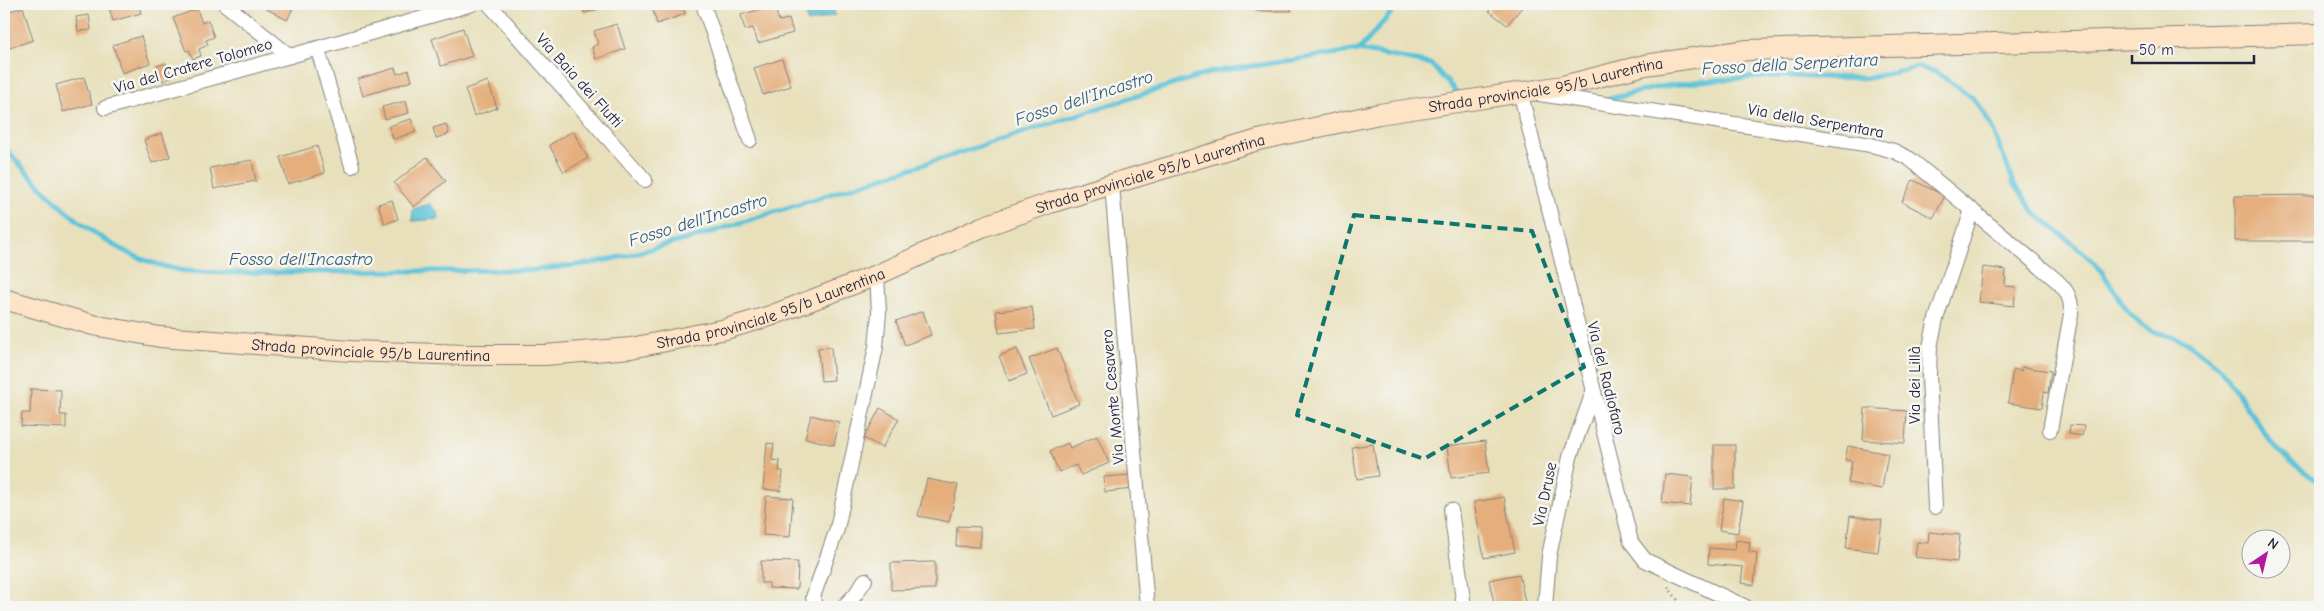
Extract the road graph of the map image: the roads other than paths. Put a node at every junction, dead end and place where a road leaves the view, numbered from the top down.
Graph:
1 (225, 4) edge
2 (472, 4) edge
3 (489, 4) edge
4 (703, 4) edge
5 (2320, 34) edge
6 (318, 50) junction
7 (290, 56) junction
8 (1520, 91) junction
9 (105, 108) dead end
10 (750, 140) dead end
11 (352, 166) dead end
12 (645, 180) dead end
13 (1112, 185) junction
14 (1972, 210) junction
15 (877, 275) junction
16 (4, 299) edge
17 (1593, 392) junction
18 (2050, 430) dead end
19 (1934, 507) dead end
20 (1451, 510) dead end
21 (864, 580) dead end
22 (815, 607) edge
23 (842, 607) edge
24 (1147, 607) edge
25 (1464, 607) edge
26 (1544, 607) edge
27 (1746, 607) edge

1 - 7 street
2 - 6 street, Via del Cratere Tolomeo
3 - 12 street, Via Baia dei Flutti
4 - 10 street
5 - 8 main road, Strada provinciale 95/b Laurentina
6 - 7 street, Via del Cratere Tolomeo
6 - 11 street
7 - 9 street, Via del Cratere Tolomeo
8 - 13 main road, Strada provinciale 95/b Laurentina
8 - 14 street, Via della Serpentara
8 - 17 street, Via del Radiofaro
13 - 15 main road, Strada provinciale 95/b Laurentina
13 - 24 street, Via Monte Cesavero
14 - 18 street, Via della Serpentara
14 - 19 street, Via dei Lillà
15 - 16 main road, Strada provinciale 95/b Laurentina
15 - 22 street
17 - 26 street, Via Druse
17 - 27 street, Via del Radiofaro
20 - 25 street
21 - 23 street

